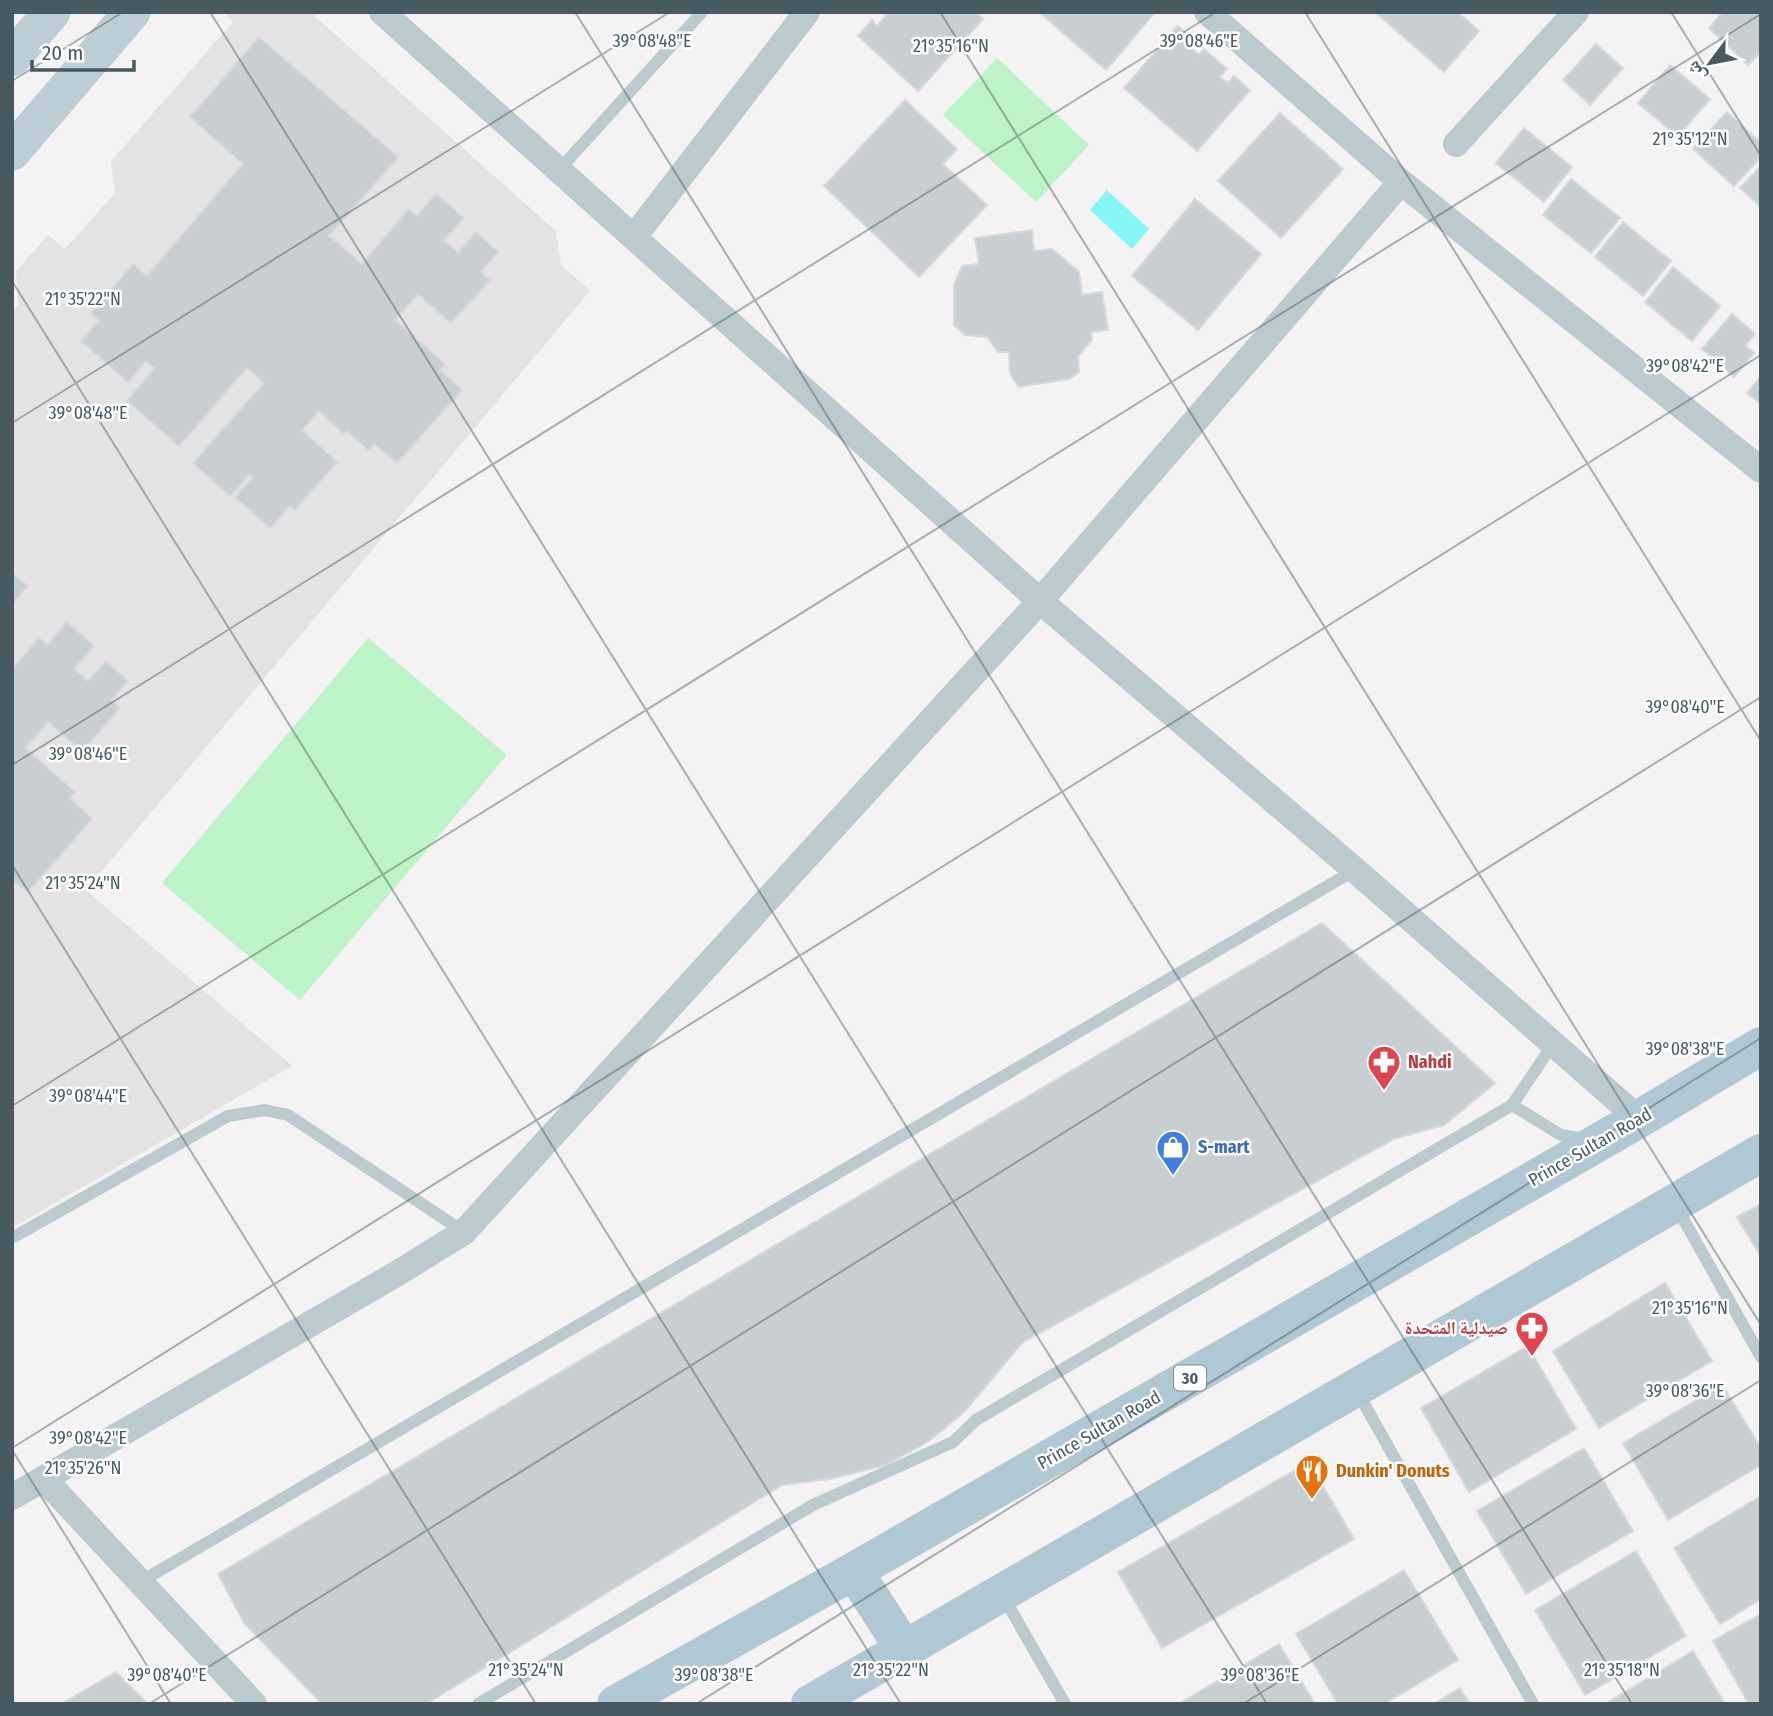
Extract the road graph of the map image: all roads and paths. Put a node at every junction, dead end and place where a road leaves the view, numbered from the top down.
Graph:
1 (52, 12) edge
2 (132, 12) edge
3 (383, 12) edge
4 (702, 12) edge
5 (807, 12) edge
6 (1207, 12) edge
7 (1576, 12) edge
8 (12, 58) edge
9 (1456, 144) dead end
10 (12, 152) edge
11 (559, 170) junction
12 (1401, 182) junction
13 (634, 237) junction
14 (1761, 470) edge
15 (1041, 601) junction
16 (1355, 870) junction
17 (1553, 1044) junction
18 (1761, 1046) edge
19 (1512, 1105) junction
20 (1639, 1119) junction
21 (1599, 1142) junction
22 (1761, 1153) edge
23 (1674, 1204) junction
24 (464, 1232) junction
25 (12, 1238) edge
26 (1761, 1357) edge
27 (1355, 1388) junction
28 (44, 1479) junction
29 (12, 1497) edge
30 (854, 1571) junction
31 (140, 1582) junction
32 (1001, 1593) junction
33 (904, 1649) junction
34 (254, 1704) edge
35 (478, 1704) edge
36 (616, 1704) edge
37 (810, 1704) edge
38 (1065, 1704) edge
39 (1533, 1704) edge

1 - 8 main road
2 - 10 main road
3 - 11 street
4 - 11 lane
5 - 13 street
6 - 12 street
7 - 9 street
11 - 13 street
12 - 14 street
12 - 15 street
13 - 15 street
15 - 16 street
15 - 24 street
16 - 17 street
16 - 31 lane
17 - 19 lane
17 - 20 street
18 - 20 main road, Prince Sultan Road / 30
19 - 21 lane
19 - 35 lane
20 - 21 main road, Prince Sultan Road / 30
21 - 30 main road, Prince Sultan Road / 30
22 - 23 main road
23 - 26 lane
23 - 27 main road
24 - 25 lane
24 - 28 street
27 - 32 main road
27 - 39 lane
28 - 29 street
28 - 31 street
30 - 33 main road
30 - 36 main road, Prince Sultan Road / 30
31 - 34 street
32 - 33 main road
32 - 38 lane
33 - 37 main road

